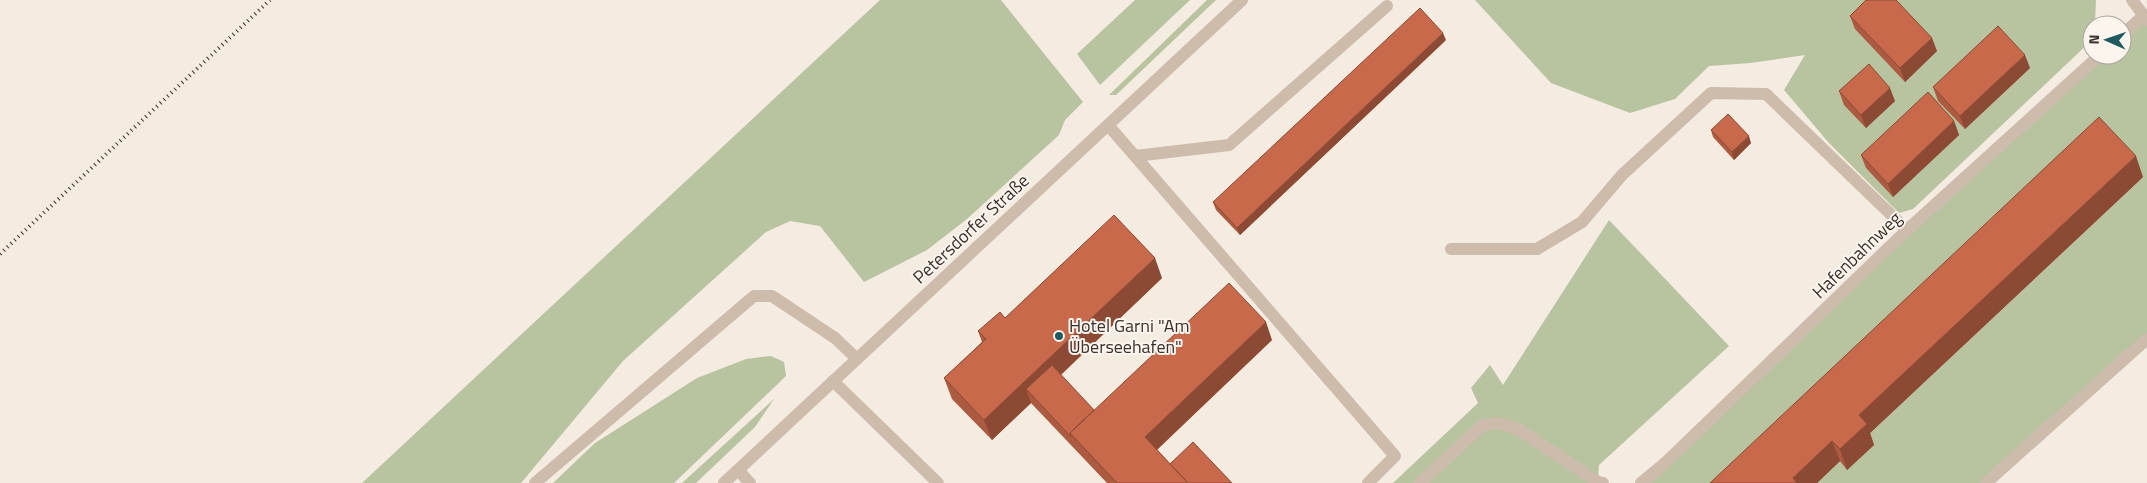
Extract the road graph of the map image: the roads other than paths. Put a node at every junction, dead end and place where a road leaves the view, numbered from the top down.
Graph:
1 (1242, 0) edge
2 (2132, 0) edge
3 (1387, 6) dead end
4 (2146, 16) edge
5 (2132, 27) edge
6 (2089, 65) edge
7 (1108, 125) junction
8 (1135, 156) junction
9 (1907, 230) junction
10 (1451, 249) dead end
11 (2147, 339) edge
12 (857, 359) junction
13 (834, 381) junction
14 (738, 470) junction
15 (536, 483) edge
16 (724, 483) edge
17 (750, 483) edge
18 (938, 483) edge
19 (1368, 483) edge
20 (1420, 483) edge
21 (1603, 483) edge
22 (1641, 483) edge
23 (1986, 483) edge

1 - 7 street, Petersdorfer Straße
2 - 4 street
3 - 8 street
4 - 5 street
6 - 9 street, Hafenbahnweg
7 - 8 street
7 - 12 street, Petersdorfer Straße
8 - 19 street
9 - 10 street
9 - 22 street, Hafenbahnweg
11 - 23 street
12 - 13 street, Petersdorfer Straße
12 - 15 street
13 - 14 street, Petersdorfer Straße
13 - 18 street
14 - 16 street, Petersdorfer Straße
14 - 17 street
20 - 21 street

